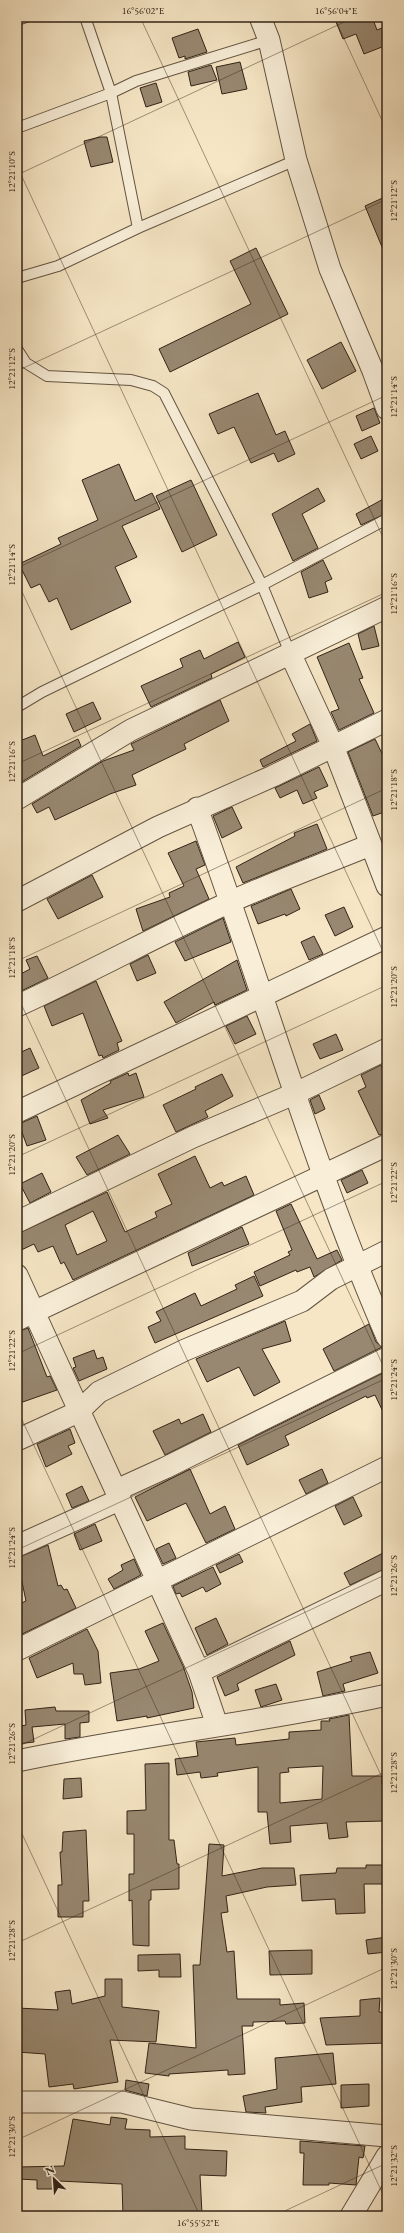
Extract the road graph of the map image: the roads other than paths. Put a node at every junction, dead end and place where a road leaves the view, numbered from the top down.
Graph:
1 (26, 17) edge
2 (84, 17) edge
3 (260, 17) edge
4 (17, 20) edge
5 (269, 40) junction
6 (111, 93) junction
7 (17, 128) edge
8 (296, 160) junction
9 (138, 228) junction
10 (17, 278) edge
11 (17, 349) edge
12 (387, 408) edge
13 (387, 518) edge
14 (262, 584) junction
15 (387, 607) edge
16 (290, 653) junction
17 (17, 707) edge
18 (387, 720) edge
19 (333, 746) junction
20 (17, 799) edge
21 (197, 808) junction
22 (370, 845) junction
23 (387, 886) edge
24 (17, 901) edge
25 (231, 902) junction
26 (387, 937) edge
27 (262, 994) junction
28 (17, 1006) edge
29 (387, 1049) edge
30 (294, 1094) junction
31 (17, 1112) edge
32 (387, 1145) edge
33 (323, 1174) junction
34 (17, 1222) edge
35 (387, 1251) edge
36 (356, 1266) junction
37 (17, 1275) edge
38 (25, 1316) edge
39 (387, 1337) edge
40 (387, 1358) edge
41 (78, 1412) junction
42 (17, 1440) edge
43 (387, 1467) edge
44 (119, 1500) junction
45 (17, 1546) edge
46 (387, 1580) edge
47 (158, 1582) junction
48 (17, 1650) edge
49 (199, 1672) junction
50 (387, 1695) edge
51 (217, 1725) junction
52 (17, 1761) edge
53 (17, 2102) edge
54 (387, 2136) edge
55 (387, 2156) edge
56 (351, 2216) edge

1 - 4 lane
2 - 6 lane
3 - 5 street
5 - 6 lane
5 - 8 street
6 - 7 lane
6 - 9 lane
8 - 9 lane
8 - 12 street
9 - 10 lane
11 - 14 lane
13 - 14 lane
14 - 16 lane
14 - 17 lane
15 - 16 street
16 - 19 street
16 - 20 street
18 - 19 street
19 - 21 street
19 - 22 street
21 - 24 street
21 - 25 street
22 - 23 street
22 - 25 street
25 - 27 street
25 - 28 street
26 - 27 street
27 - 30 street
27 - 31 street
29 - 30 street
30 - 33 street
30 - 34 street
32 - 33 street
33 - 36 street
33 - 38 street
35 - 36 street
36 - 39 street
36 - 41 street
37 - 38 street
38 - 41 street
40 - 44 street
41 - 42 street
41 - 44 street
43 - 47 street
44 - 45 street
44 - 47 street
46 - 49 street
47 - 48 street
47 - 49 street
49 - 51 street
50 - 51 street
51 - 52 street
53 - 54 street
55 - 56 street

